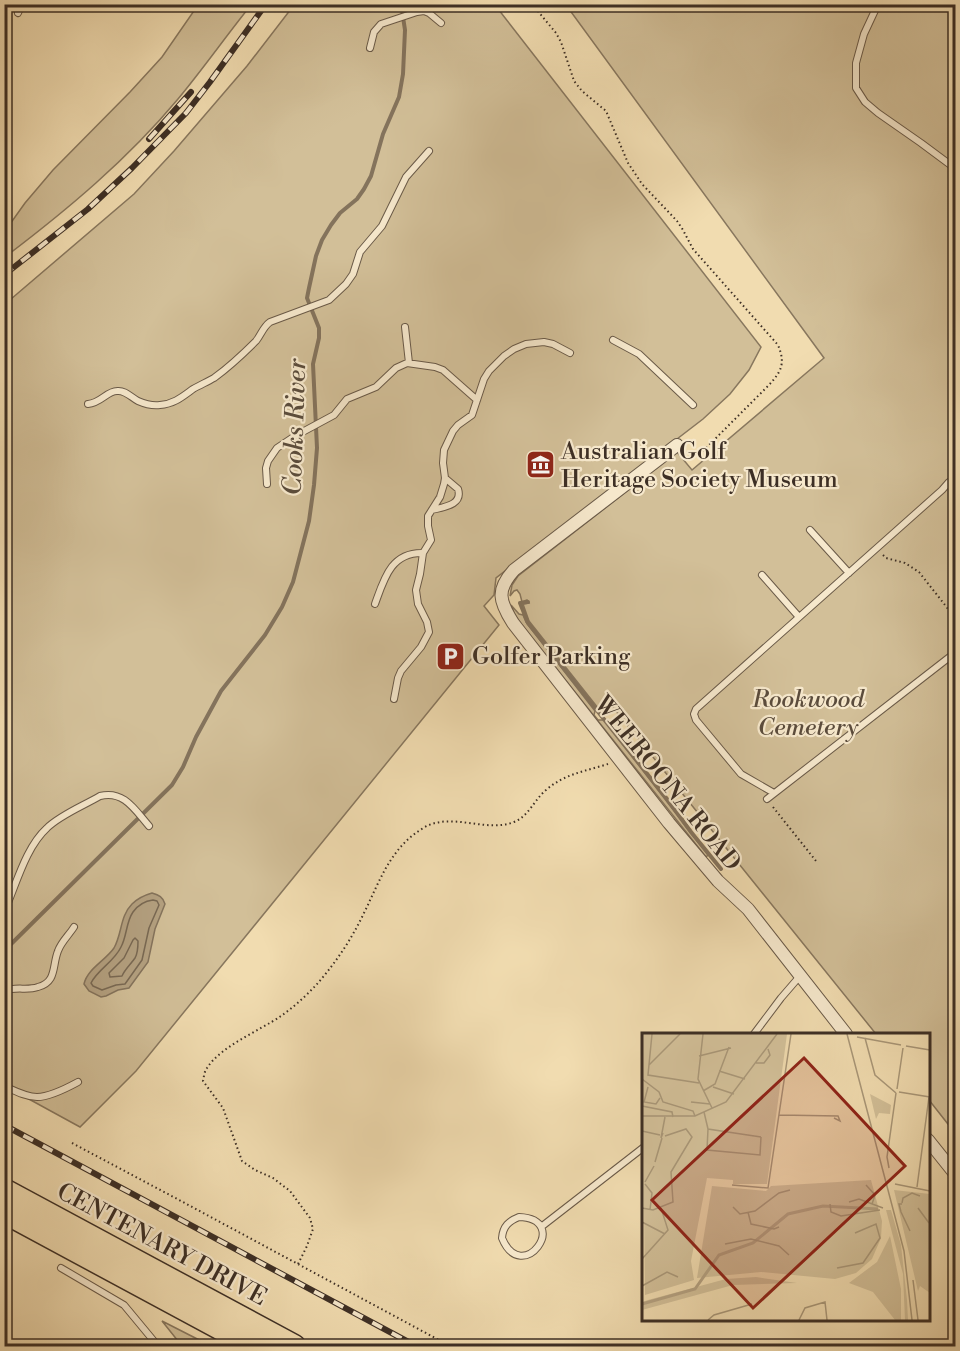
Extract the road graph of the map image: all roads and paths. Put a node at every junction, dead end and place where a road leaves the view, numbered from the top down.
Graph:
1 (22, 4) edge
2 (416, 4) edge
3 (425, 4) edge
4 (532, 4) edge
5 (877, 5) edge
6 (18, 13) dead end
7 (429, 13) junction
8 (411, 14) junction
9 (441, 23) dead end
10 (370, 48) dead end
11 (429, 151) dead end
12 (956, 169) edge
13 (405, 327) dead end
14 (613, 340) dead end
15 (570, 353) dead end
16 (409, 363) junction
17 (477, 400) junction
18 (88, 404) dead end
19 (693, 405) dead end
20 (677, 445) joint
21 (445, 478) junction
22 (956, 478) edge
23 (267, 484) dead end
24 (432, 510) junction
25 (810, 530) dead end
26 (877, 548) junction
27 (423, 553) junction
28 (849, 573) junction
29 (762, 575) dead end
30 (375, 604) dead end
31 (800, 617) junction
32 (956, 619) edge
33 (956, 651) edge
34 (394, 699) dead end
35 (620, 759) junction
36 (774, 793) junction
37 (767, 799) joint
38 (149, 826) dead end
39 (816, 861) dead end
40 (4, 912) edge
41 (74, 927) dead end
42 (800, 976) junction
43 (4, 991) edge
44 (755, 1033) edge
45 (844, 1033) edge
46 (78, 1082) dead end
47 (4, 1086) edge
48 (930, 1142) edge
49 (72, 1143) dead end
50 (642, 1149) edge
51 (956, 1175) edge
52 (4, 1190) edge
53 (4, 1212) edge
54 (541, 1227) junction
55 (298, 1264) junction
56 (61, 1268) dead end
57 (158, 1347) edge
58 (253, 1347) edge
59 (294, 1347) edge
60 (450, 1347) edge

1 - 6 lane
2 - 8 lane
3 - 7 lane
4 - 20 path
5 - 12 lane
7 - 8 lane
7 - 9 lane
8 - 10 lane
11 - 18 lane
13 - 16 lane
14 - 19 lane
15 - 17 lane
16 - 17 lane
16 - 23 lane
17 - 21 lane
20 - 35 street, WEEROONA ROAD
21 - 24 lane
21 - 24 lane
22 - 26 lane
24 - 27 lane
25 - 28 lane
26 - 28 lane
26 - 32 path
27 - 30 lane
27 - 34 lane
28 - 31 lane
29 - 31 lane
31 - 36 lane
33 - 36 lane
35 - 42 street, WEEROONA ROAD
35 - 55 path
36 - 37 lane
37 - 39 path
38 - 40 lane
41 - 43 lane
42 - 44 lane
42 - 45 street, WEEROONA ROAD
46 - 47 lane
48 - 51 street
49 - 55 path
50 - 54 lane
52 - 59 highway, CENTENARY DRIVE
53 - 58 highway, CENTENARY DRIVE
54 - 54 lane
55 - 60 path
56 - 57 lane

